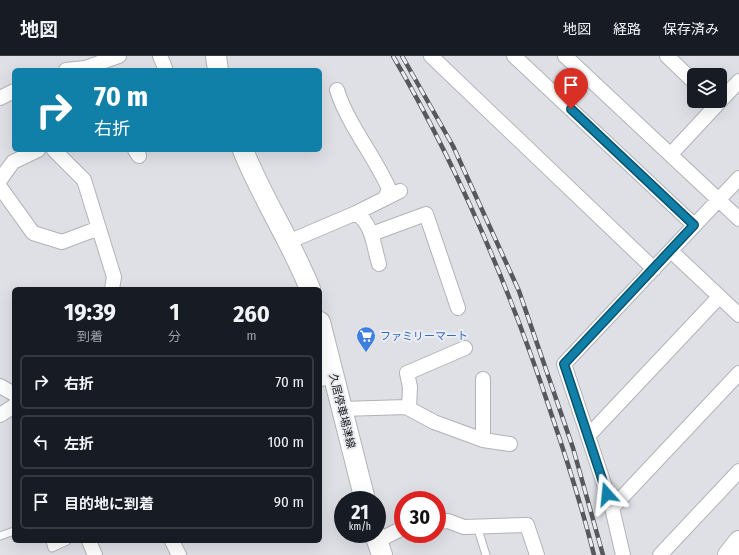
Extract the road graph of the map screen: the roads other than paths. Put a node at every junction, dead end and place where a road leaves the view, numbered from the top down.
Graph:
1 (119, 56) edge
2 (216, 56) edge
3 (430, 56) edge
4 (514, 56) edge
5 (565, 56) edge
6 (667, 56) edge
7 (94, 68) edge
8 (218, 68) edge
9 (687, 75) edge
10 (739, 81) edge
11 (336, 90) dead end
12 (12, 92) edge
13 (727, 92) edge
14 (0, 98) edge
15 (711, 108) edge
16 (34, 152) edge
17 (56, 152) edge
18 (244, 152) edge
19 (670, 154) junction
20 (739, 178) edge
21 (0, 180) edge
22 (0, 187) edge
23 (400, 191) dead end
24 (385, 198) junction
25 (719, 200) junction
26 (356, 213) junction
27 (739, 219) edge
28 (694, 225) junction
29 (99, 228) junction
30 (371, 232) junction
31 (288, 242) junction
32 (671, 251) junction
33 (379, 264) dead end
34 (654, 269) junction
35 (112, 287) edge
36 (309, 287) edge
37 (719, 297) junction
38 (458, 308) dead end
39 (739, 315) edge
40 (322, 338) edge
41 (465, 348) dead end
42 (739, 373) edge
43 (327, 378) edge
44 (483, 379) dead end
45 (0, 386) edge
46 (12, 393) edge
47 (12, 407) edge
48 (410, 408) junction
49 (342, 409) junction
50 (0, 415) edge
51 (588, 436) junction
52 (483, 440) junction
53 (510, 444) dead end
54 (739, 471) edge
55 (364, 491) edge
56 (612, 508) junction
57 (446, 521) edge
58 (477, 526) junction
59 (12, 532) edge
60 (0, 536) edge
61 (739, 541) edge
62 (51, 543) edge
63 (63, 543) edge
64 (90, 543) edge
65 (173, 543) edge
66 (95, 555) edge
67 (179, 555) edge
68 (486, 555) edge
69 (536, 555) edge
70 (624, 555) edge
71 (660, 555) edge
72 (728, 555) edge

1 - 7 street
2 - 8 main road
3 - 34 street
4 - 28 street
5 - 19 street
6 - 9 street
10 - 13 street
11 - 24 street
12 - 14 street
15 - 19 street
16 - 21 street
17 - 29 street
18 - 31 main road
19 - 25 street
20 - 25 street
22 - 29 street
23 - 24 street
24 - 26 street
25 - 27 street
25 - 28 street
26 - 30 street
26 - 31 street
28 - 32 street
29 - 35 street
30 - 33 street
30 - 38 street
31 - 36 main road
32 - 34 street
32 - 37 street
34 - 51 street
37 - 39 street
37 - 51 street
40 - 43 main road, 久居停車場津線
41 - 48 street
42 - 56 street
43 - 49 main road, 久居停車場津線
44 - 52 street
45 - 46 street
47 - 50 street
48 - 49 street
48 - 52 street
49 - 55 main road, 久居停車場津線
51 - 56 street
52 - 53 street
54 - 71 street
56 - 70 street
57 - 58 street
58 - 68 lane
58 - 69 street
59 - 60 lane
61 - 72 main road
62 - 63 lane
64 - 66 street
65 - 67 street

